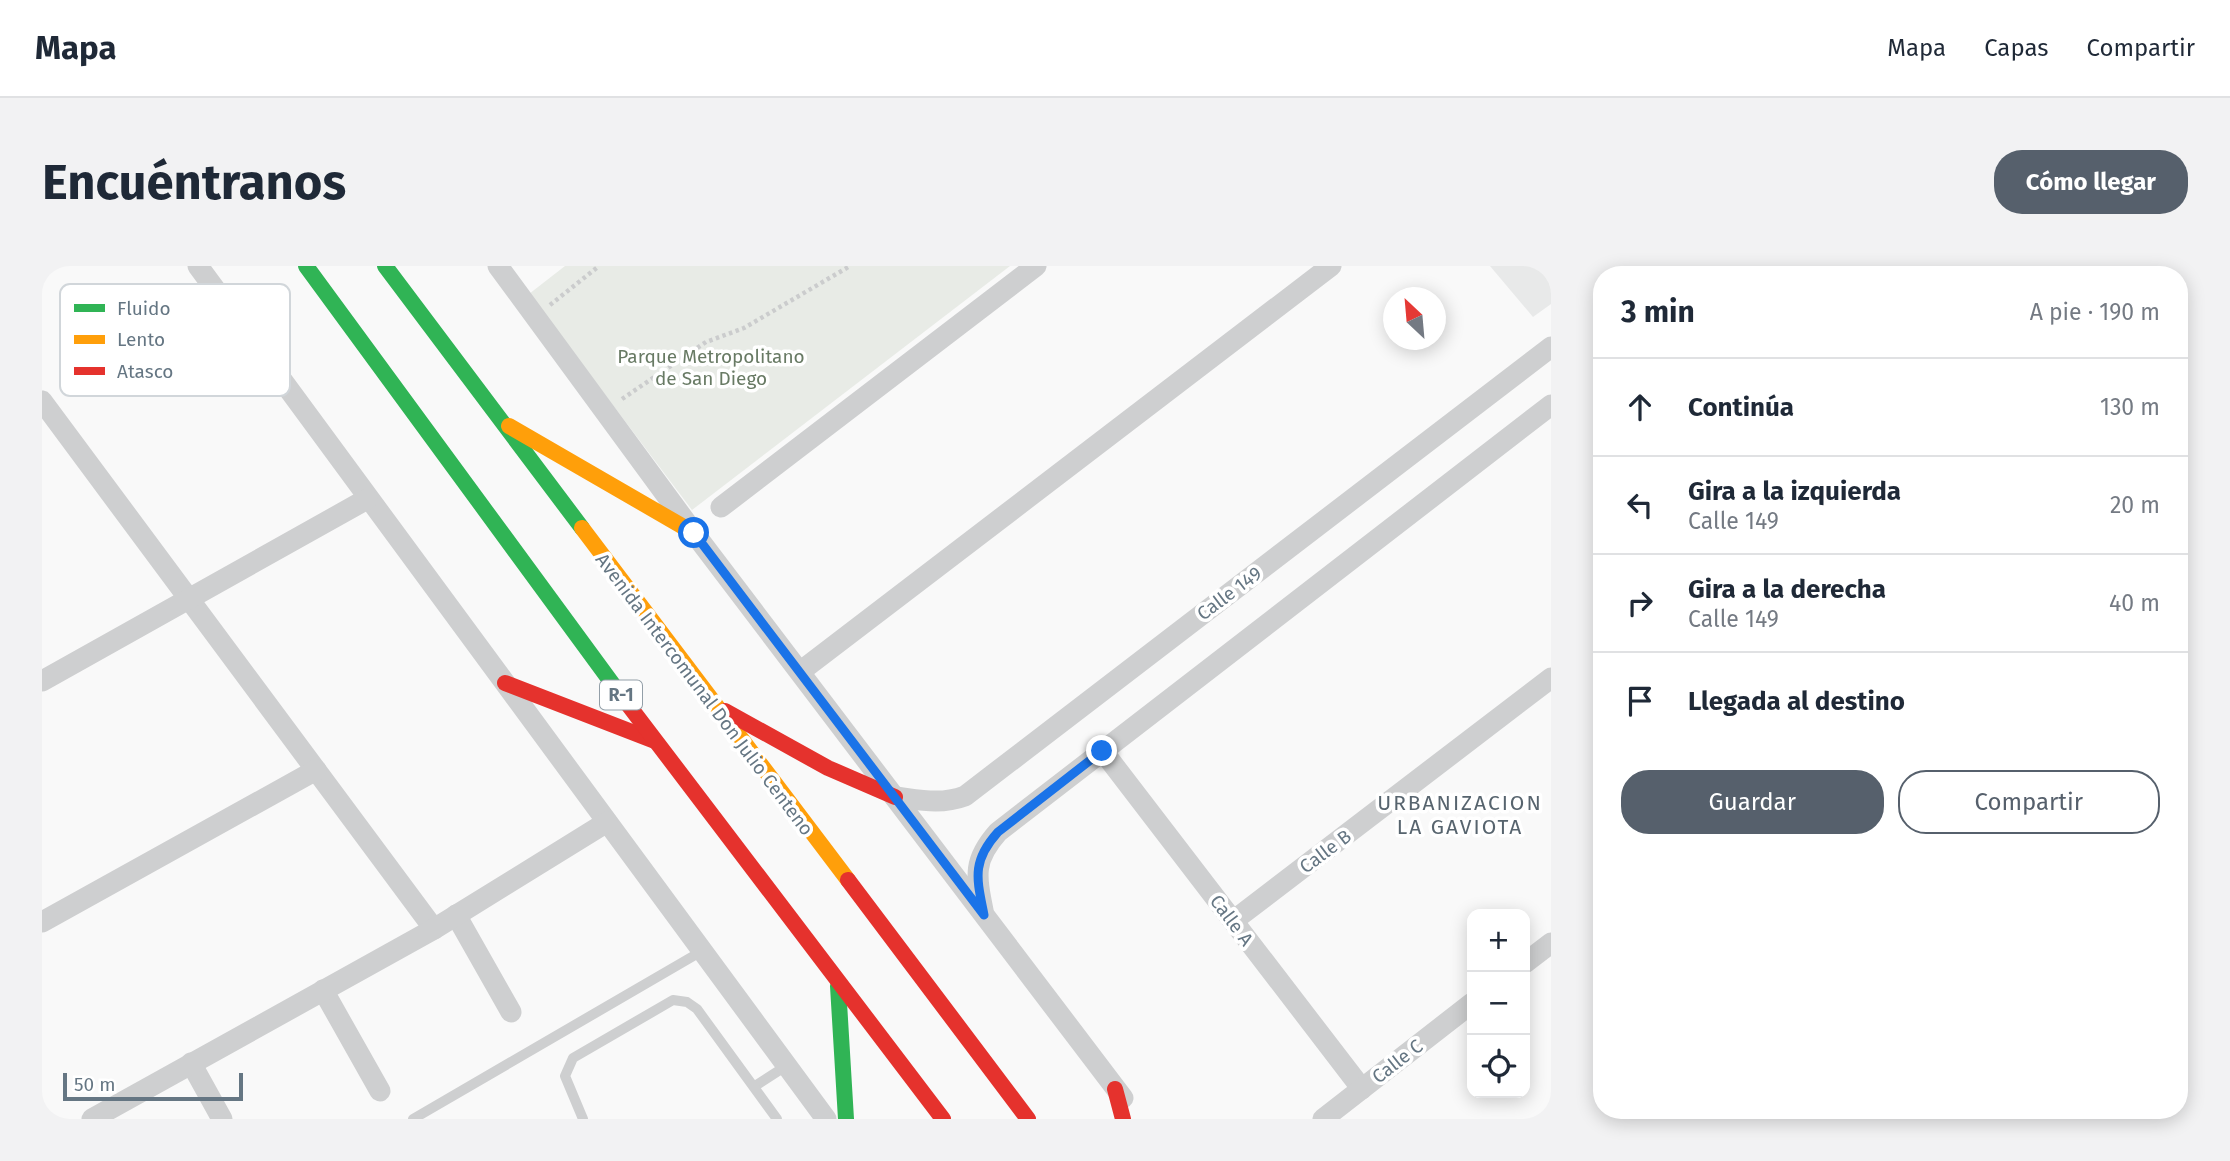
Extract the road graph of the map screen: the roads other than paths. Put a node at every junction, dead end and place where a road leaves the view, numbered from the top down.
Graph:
1 (198, 266) edge
2 (306, 266) edge
3 (385, 266) edge
4 (498, 266) edge
5 (1036, 266) edge
6 (1331, 266) edge
7 (211, 284) edge
8 (1551, 347) edge
9 (290, 393) edge
10 (42, 401) edge
11 (1551, 405) edge
12 (497, 419) junction
13 (367, 499) junction
14 (721, 507) dead end
15 (694, 533) junction
16 (188, 599) junction
17 (801, 671) junction
18 (1551, 678) edge
19 (42, 681) edge
20 (505, 683) junction
21 (712, 704) junction
22 (654, 741) junction
23 (1102, 751) junction
24 (316, 770) junction
25 (895, 797) junction
26 (607, 822) junction
27 (456, 915) junction
28 (984, 915) junction
29 (1233, 921) junction
30 (42, 922) edge
31 (434, 929) junction
32 (1551, 943) edge
33 (702, 951) junction
34 (1530, 959) edge
35 (838, 986) junction
36 (323, 990) junction
37 (1467, 1007) edge
38 (511, 1012) dead end
39 (191, 1063) junction
40 (786, 1066) junction
41 (755, 1086) junction
42 (1115, 1088) junction
43 (1362, 1089) junction
44 (380, 1091) dead end
45 (92, 1119) edge
46 (222, 1119) edge
47 (413, 1119) edge
48 (583, 1119) edge
49 (777, 1119) edge
50 (826, 1119) edge
51 (846, 1119) edge
52 (943, 1119) edge
53 (1028, 1119) edge
54 (1123, 1119) edge
55 (1139, 1119) edge
56 (1323, 1119) edge

1 - 7 street
2 - 22 main road, R-1
3 - 12 main road, Avenida Intercomunal Don Julio Centeno
4 - 15 street
5 - 14 street
6 - 17 street
8 - 25 street, Calle 149
9 - 13 street
10 - 16 street
11 - 23 street
12 - 15 main road
12 - 21 main road, Avenida Intercomunal Don Julio Centeno
13 - 16 street
13 - 20 street
15 - 17 street
16 - 19 street
16 - 24 street
17 - 25 street
18 - 29 street, Calle B
20 - 22 main road
20 - 26 street
21 - 25 main road
21 - 53 main road, Avenida Intercomunal Don Julio Centeno
22 - 35 main road, R-1
23 - 28 street
23 - 29 street, Calle A
24 - 30 street
24 - 31 street
25 - 28 street
26 - 27 street
26 - 33 street
27 - 31 street
27 - 38 street
28 - 42 street
29 - 43 street, Calle A
31 - 36 street
32 - 34 street
33 - 40 street
33 - 47 lane
35 - 51 main road
35 - 52 main road, R-1
36 - 39 street
36 - 44 street
37 - 43 street, Calle C
39 - 45 street
39 - 46 street
40 - 41 lane
40 - 50 street
41 - 48 lane
41 - 49 lane
42 - 54 main road
42 - 55 street
43 - 56 street, Calle C

